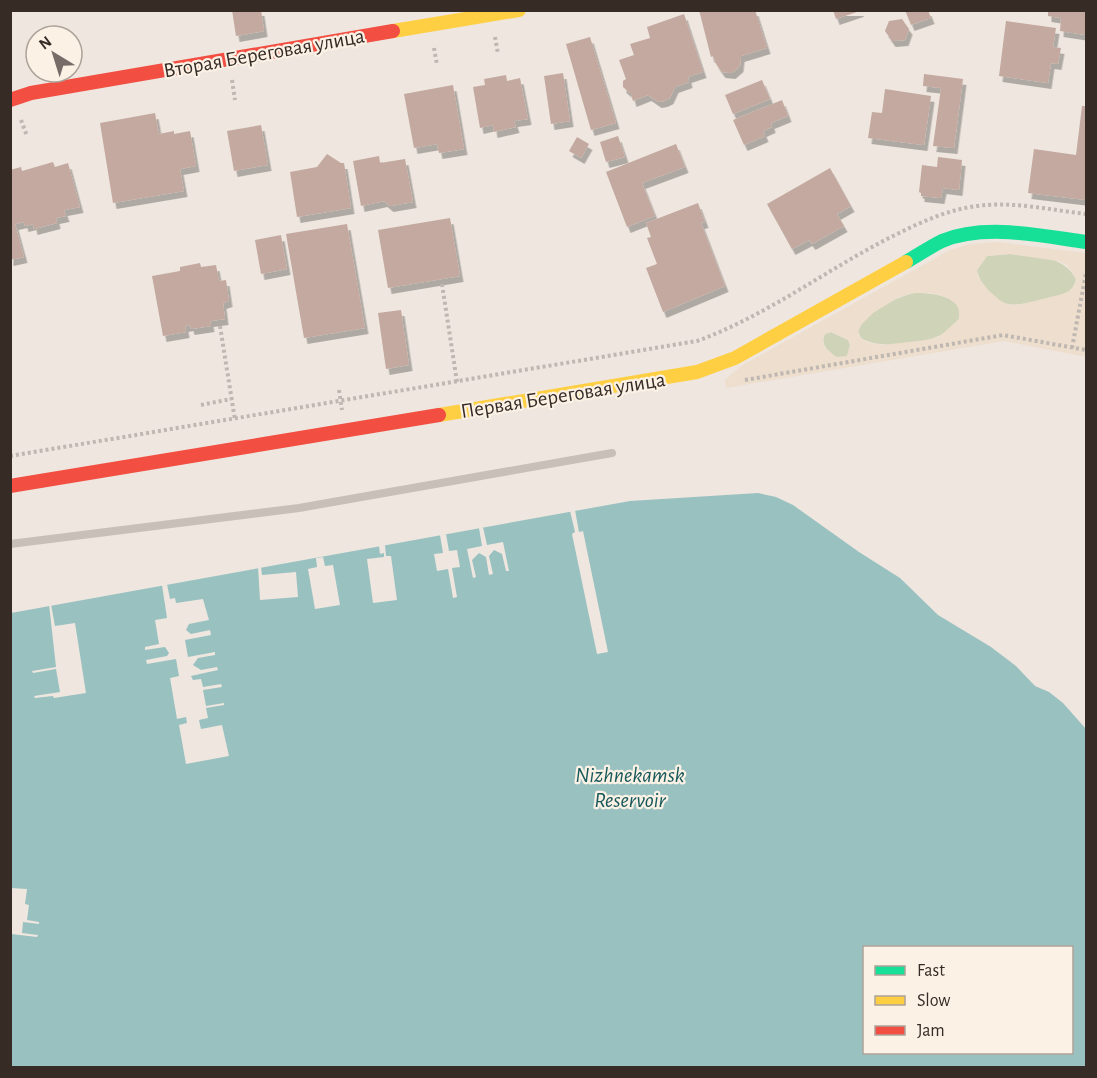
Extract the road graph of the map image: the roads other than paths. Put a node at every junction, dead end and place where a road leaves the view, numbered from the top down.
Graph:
1 (519, 10) edge
2 (10, 100) edge
3 (1086, 242) edge
4 (612, 453) dead end
5 (10, 486) edge
6 (10, 544) edge

1 - 2 street, Вторая Береговая улица
3 - 5 street, Первая Береговая улица
4 - 6 lane

